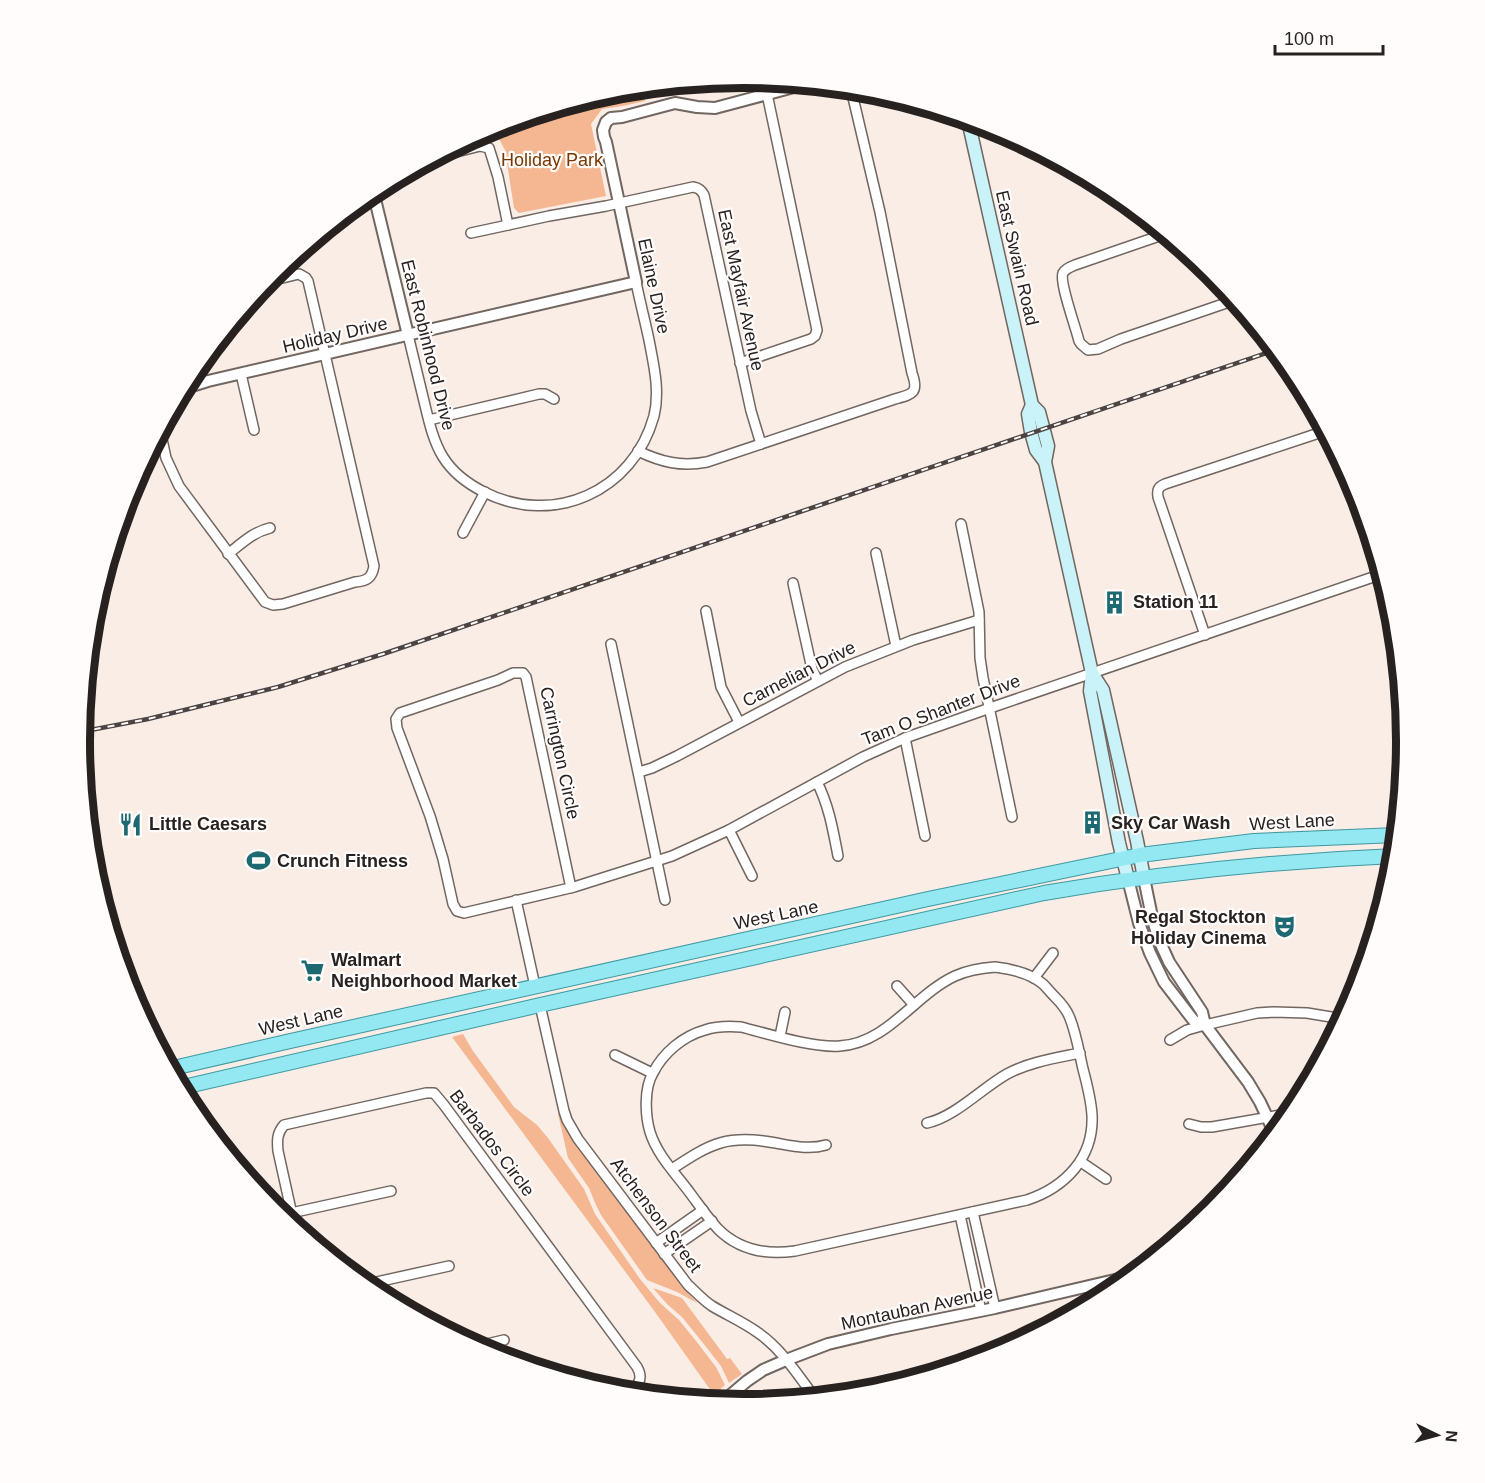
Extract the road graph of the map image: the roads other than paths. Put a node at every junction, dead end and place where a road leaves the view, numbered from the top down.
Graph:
1 (782, 90) edge
2 (766, 94) junction
3 (853, 98) edge
4 (970, 130) edge
5 (470, 148) edge
6 (376, 202) edge
7 (619, 203) junction
8 (508, 225) junction
9 (471, 233) dead end
10 (1156, 237) edge
11 (284, 278) edge
12 (636, 282) junction
13 (1226, 303) edge
14 (408, 335) junction
15 (324, 355) junction
16 (740, 363) junction
17 (241, 374) junction
18 (196, 385) edge
19 (554, 399) dead end
20 (429, 420) junction
21 (254, 430) dead end
22 (1318, 433) edge
23 (163, 442) edge
24 (761, 444) junction
25 (638, 451) junction
26 (485, 492) junction
27 (961, 524) dead end
28 (270, 528) dead end
29 (463, 532) dead end
30 (876, 553) dead end
31 (228, 554) junction
32 (1374, 577) edge
33 (793, 583) dead end
34 (706, 611) dead end
35 (979, 620) junction
36 (1204, 635) junction
37 (610, 645) dead end
38 (896, 646) junction
39 (1092, 674) junction
40 (818, 681) junction
41 (990, 708) junction
42 (739, 722) junction
43 (904, 738) junction
44 (639, 772) junction
45 (817, 782) junction
46 (1012, 817) dead end
47 (729, 830) junction
48 (1389, 835) edge
49 (925, 836) dead end
50 (1140, 855) junction
51 (838, 856) dead end
52 (1385, 856) edge
53 (1123, 858) junction
54 (657, 862) junction
55 (752, 876) dead end
56 (1144, 878) junction
57 (1128, 879) junction
58 (571, 888) junction
59 (516, 900) junction
60 (665, 900) dead end
61 (454, 908) joint
62 (1053, 953) dead end
63 (1034, 978) junction
64 (535, 986) junction
65 (897, 986) dead end
66 (540, 1005) junction
67 (914, 1005) junction
68 (785, 1012) dead end
69 (1334, 1017) edge
70 (1205, 1025) junction
71 (780, 1036) junction
72 (1170, 1040) dead end
73 (1080, 1053) junction
74 (615, 1055) dead end
75 (177, 1067) edge
76 (652, 1073) junction
77 (188, 1086) edge
78 (1277, 1116) edge
79 (1268, 1118) junction
80 (927, 1123) dead end
81 (1189, 1124) dead end
82 (1271, 1125) edge
83 (826, 1144) dead end
84 (1081, 1162) junction
85 (672, 1169) junction
86 (1106, 1179) dead end
87 (391, 1191) dead end
88 (703, 1210) junction
89 (973, 1212) junction
90 (291, 1213) joint
91 (960, 1215) junction
92 (711, 1221) junction
93 (656, 1243) junction
94 (664, 1254) junction
95 (448, 1266) dead end
96 (1109, 1281) edge
97 (377, 1282) edge
98 (995, 1308) junction
99 (981, 1311) junction
100 (504, 1340) dead end
101 (489, 1343) edge
102 (786, 1360) junction
103 (638, 1386) edge
104 (809, 1391) edge
105 (732, 1394) edge

1 - 2 street
2 - 7 street, Elaine Drive
2 - 16 street
3 - 24 street
4 - 39 main road, East Swain Road
5 - 8 street
6 - 14 street, East Robinhood Drive
7 - 8 street
7 - 12 street, Elaine Drive
7 - 16 street, East Mayfair Avenue
8 - 9 street
10 - 13 street
11 - 15 street
12 - 14 street, Holiday Drive
12 - 25 street, Elaine Drive
14 - 15 street, Holiday Drive
14 - 20 street, East Robinhood Drive
15 - 17 street, Holiday Drive
15 - 31 street
16 - 24 street, East Mayfair Avenue
17 - 18 street, Holiday Drive
17 - 21 street
19 - 20 street
20 - 26 street, East Robinhood Drive
22 - 36 street
23 - 31 street
24 - 25 street
25 - 26 street, East Robinhood Drive
26 - 29 street
27 - 35 street
28 - 31 street
30 - 38 street
32 - 36 street, Tam O Shanter Drive
33 - 40 street
34 - 42 street
35 - 38 street, Carnelian Drive
35 - 41 street
36 - 39 street, Tam O Shanter Drive
37 - 44 street
38 - 40 street, Carnelian Drive
39 - 41 street, Tam O Shanter Drive
39 - 50 main road, East Swain Road
39 - 53 main road, East Swain Road
40 - 42 street, Carnelian Drive
41 - 43 street, Tam O Shanter Drive
41 - 46 street
42 - 44 street, Carnelian Drive
43 - 45 street, Tam O Shanter Drive
43 - 49 street
44 - 54 street
45 - 47 street, Tam O Shanter Drive
45 - 51 street
47 - 54 street, Tam O Shanter Drive
47 - 55 street
48 - 50 main road, West Lane
50 - 53 main road, West Lane
50 - 56 main road, East Swain Road
52 - 56 main road, West Lane
53 - 57 main road, East Swain Road
53 - 64 main road, West Lane
54 - 58 street, Tam O Shanter Drive
54 - 60 street
56 - 57 main road, West Lane
56 - 70 street, East Swain Road
57 - 66 main road, West Lane
57 - 70 street, East Swain Road
58 - 59 street, Tam O Shanter Drive
58 - 61 street, Carrington Circle
59 - 61 street, Tam O Shanter Drive
59 - 64 street
62 - 63 street
63 - 67 street
63 - 73 street
64 - 75 main road, West Lane
65 - 67 street
66 - 77 main road, West Lane
66 - 93 street, Atchenson Street
67 - 71 street
68 - 71 street
69 - 70 street
70 - 72 street
70 - 79 street, East Swain Road
71 - 76 street
73 - 80 street
73 - 84 street
74 - 76 street
76 - 85 street
78 - 79 street
79 - 81 street
79 - 82 street, East Swain Road
83 - 85 street
84 - 86 street
84 - 89 street
85 - 88 street
87 - 90 street
88 - 92 street
88 - 93 street
89 - 91 street
89 - 98 street
90 - 103 street, Barbados Circle
91 - 92 street
91 - 99 street
92 - 94 street
93 - 94 street, Atchenson Street
94 - 102 street, Atchenson Street
95 - 97 street
96 - 98 street, Montauban Avenue
98 - 99 street, Montauban Avenue
99 - 102 street, Montauban Avenue
100 - 101 street
102 - 104 street, Atchenson Street
102 - 105 street, Montauban Avenue

